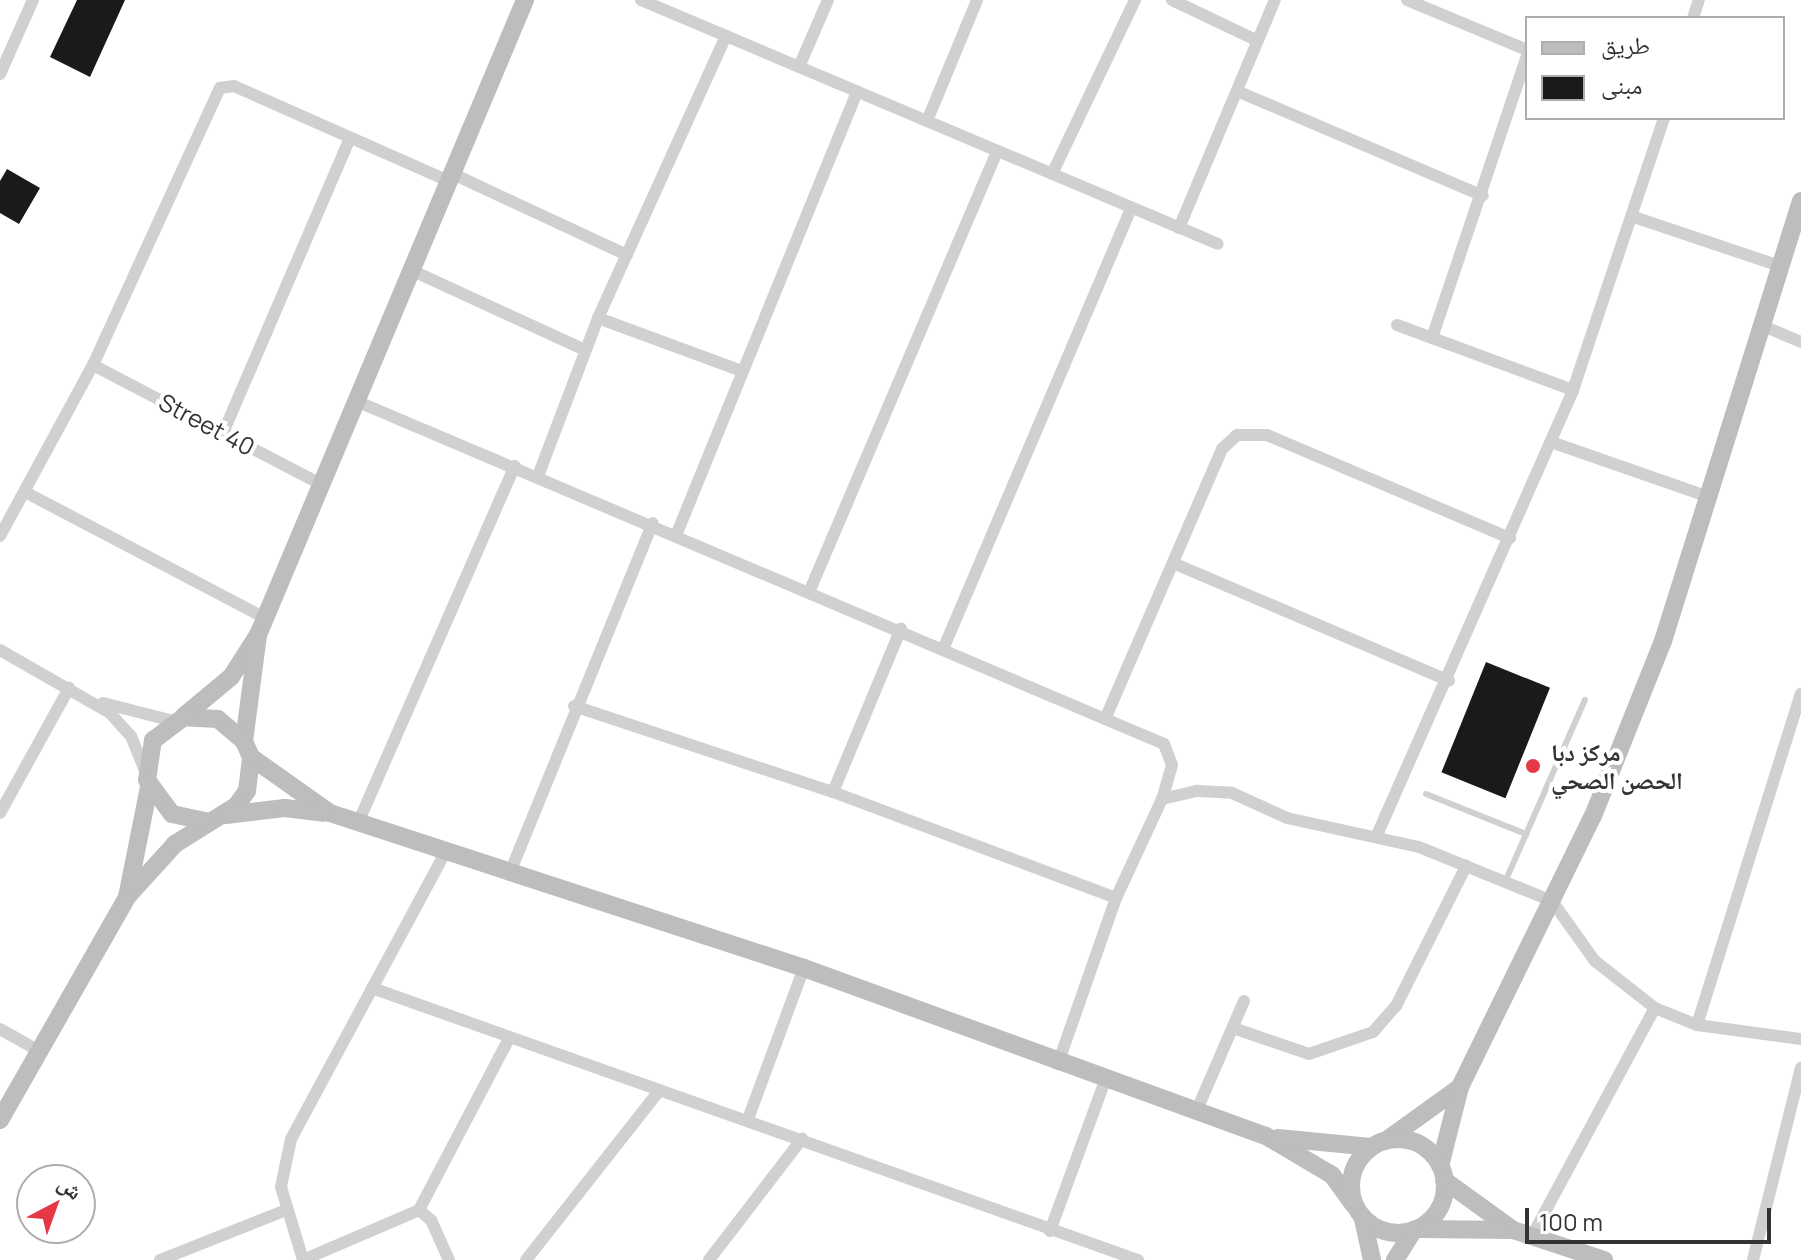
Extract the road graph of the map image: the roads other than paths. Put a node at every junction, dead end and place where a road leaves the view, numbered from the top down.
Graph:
1 (33, 0) edge
2 (525, 0) edge
3 (641, 0) edge
4 (828, 0) edge
5 (977, 0) edge
6 (1135, 0) edge
7 (1172, 0) edge
8 (1275, 0) edge
9 (1407, 0) edge
10 (1424, 3) edge
11 (666, 5) edge
12 (726, 36) junction
13 (1258, 41) junction
14 (1525, 49) edge
15 (1525, 62) edge
16 (799, 67) junction
17 (0, 74) edge
18 (857, 91) junction
19 (1237, 91) junction
20 (1663, 120) edge
21 (927, 121) junction
22 (350, 138) junction
23 (997, 151) junction
24 (1052, 174) junction
25 (449, 177) junction
26 (1483, 196) junction
27 (1801, 201) edge
28 (1131, 208) junction
29 (1634, 217) junction
30 (1179, 228) junction
31 (1218, 244) dead end
32 (627, 255) junction
33 (1780, 266) junction
34 (411, 270) junction
35 (598, 318) junction
36 (1397, 325) dead end
37 (1761, 325) junction
38 (1432, 338) junction
39 (1801, 342) edge
40 (585, 350) junction
41 (93, 365) junction
42 (739, 370) junction
43 (1573, 390) junction
44 (356, 401) junction
45 (223, 433) junction
46 (1551, 442) junction
47 (515, 466) junction
48 (538, 476) junction
49 (321, 484) junction
50 (25, 492) junction
51 (1709, 497) junction
52 (653, 523) junction
53 (677, 533) junction
54 (0, 536) edge
55 (1510, 538) junction
56 (1173, 563) junction
57 (810, 590) junction
58 (262, 627) junction
59 (901, 629) junction
60 (944, 647) junction
61 (0, 650) edge
62 (1449, 681) junction
63 (69, 688) junction
64 (1801, 694) edge
65 (81, 695) junction
66 (1585, 700) dead end
67 (574, 706) junction
68 (1106, 717) junction
69 (178, 719) junction
70 (248, 749) junction
71 (148, 783) junction
72 (833, 792) junction
73 (1426, 794) dead end
74 (1162, 799) junction
75 (0, 813) edge
76 (330, 813) junction
77 (214, 818) junction
78 (358, 823) junction
79 (1526, 834) junction
80 (1377, 835) junction
81 (445, 853) junction
82 (1466, 866) junction
83 (509, 875) junction
84 (1505, 882) junction
85 (127, 897) junction
86 (1116, 898) junction
87 (1552, 901) junction
88 (804, 968) junction
89 (372, 988) junction
90 (1244, 1001) dead end
91 (1655, 1008) junction
92 (1697, 1025) junction
93 (1233, 1028) junction
94 (0, 1029) edge
95 (510, 1037) junction
96 (1801, 1039) edge
97 (39, 1051) junction
98 (1058, 1064) junction
99 (1801, 1068) edge
100 (1105, 1081) junction
101 (1460, 1087) junction
102 (660, 1090) junction
103 (1196, 1112) junction
104 (748, 1119) junction
105 (0, 1120) edge
106 (1266, 1136) junction
107 (802, 1139) junction
108 (1378, 1144) junction
109 (1442, 1173) junction
110 (419, 1210) junction
111 (284, 1211) junction
112 (1359, 1212) junction
113 (1416, 1230) junction
114 (1513, 1230) junction
115 (1050, 1231) junction
116 (1532, 1236) junction
117 (712, 1259) edge
118 (160, 1260) edge
119 (449, 1260) edge
120 (526, 1260) edge
121 (1138, 1260) edge
122 (1372, 1260) edge
123 (1395, 1260) edge
124 (1604, 1260) edge
125 (1753, 1260) edge

1 - 17 street
2 - 25 street
3 - 11 street
4 - 16 street
5 - 21 street
6 - 24 street
7 - 13 street
8 - 13 street
9 - 10 street
10 - 14 street
11 - 12 street
12 - 16 street
12 - 32 street
13 - 19 street
15 - 26 street
16 - 18 street
18 - 21 street
18 - 42 street
19 - 26 street
19 - 30 street
20 - 29 street
21 - 23 street
22 - 25 street
22 - 41 street
22 - 45 street
23 - 24 street
23 - 57 street
24 - 28 street
25 - 32 street
25 - 34 street
26 - 38 street
27 - 33 street
28 - 30 street
28 - 60 street
29 - 33 street
29 - 43 street
30 - 31 street
32 - 35 street
33 - 37 street
34 - 40 street
34 - 44 street
35 - 40 street
35 - 42 street
36 - 38 street
37 - 39 street
37 - 51 street
38 - 43 street
40 - 48 street
41 - 45 street, Street 40
41 - 50 street
42 - 53 street
43 - 46 street
44 - 47 street
44 - 49 street
45 - 49 street, Street 40
46 - 51 street
46 - 55 street
47 - 48 street
47 - 78 street
48 - 52 street
49 - 58 street
50 - 54 street
50 - 58 street
51 - 87 street
52 - 53 street
52 - 67 street
53 - 57 street
55 - 56 street
55 - 62 street
56 - 62 street
56 - 68 street
57 - 59 street
58 - 69 street
58 - 70 street
59 - 60 street
59 - 72 street
60 - 68 street
61 - 63 street
62 - 80 street
63 - 65 street
63 - 75 street
64 - 92 street
65 - 69 street
65 - 71 street
66 - 79 lane
67 - 72 street
67 - 83 street
68 - 74 street
69 - 70 street
69 - 71 street
70 - 76 street
70 - 77 street
71 - 77 street
71 - 85 street
72 - 86 street
73 - 79 lane
74 - 80 street
74 - 86 street
76 - 77 street
76 - 78 street
77 - 85 street
78 - 81 street
79 - 84 lane
80 - 82 street
81 - 83 street
81 - 89 street
82 - 84 street
82 - 93 street
83 - 88 street
84 - 87 street
85 - 97 street
86 - 98 street
87 - 91 street
87 - 101 street
88 - 98 street
88 - 104 street
89 - 95 street
89 - 111 street
90 - 93 street
91 - 92 street
91 - 116 street
92 - 96 street
93 - 103 street
94 - 97 street
95 - 102 street
95 - 110 street
97 - 105 street
98 - 100 street
99 - 125 street
100 - 103 street
100 - 115 street
101 - 108 street
101 - 109 street
102 - 104 street
102 - 120 street
103 - 106 street
104 - 107 street
106 - 108 street
106 - 112 street
107 - 115 street
107 - 117 street
108 - 109 street
108 - 112 street
109 - 113 street
109 - 114 street
110 - 111 street
110 - 119 street
111 - 118 street
112 - 113 street
112 - 122 street
113 - 114 street
113 - 123 street
114 - 116 street
115 - 121 street
116 - 124 street

